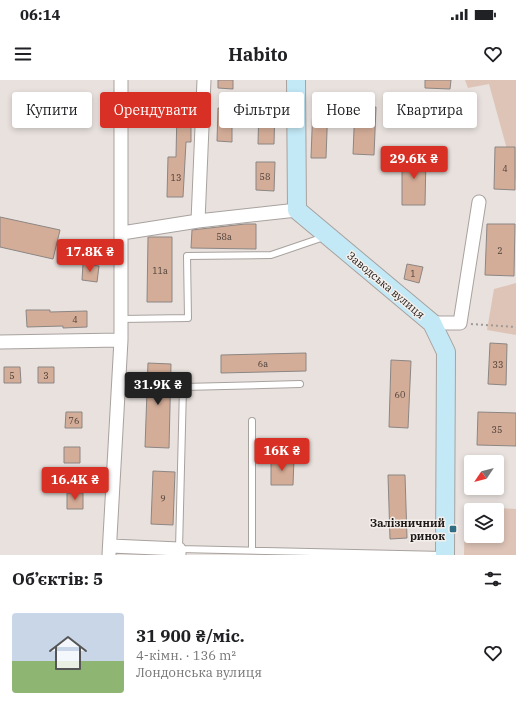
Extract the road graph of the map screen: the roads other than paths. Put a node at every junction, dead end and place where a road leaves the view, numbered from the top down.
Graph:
1 (121, 80) edge
2 (204, 80) edge
3 (296, 80) edge
4 (479, 202) dead end
5 (297, 210) junction
6 (198, 221) junction
7 (122, 233) junction
8 (328, 236) junction
9 (121, 319) junction
10 (432, 323) junction
11 (121, 340) junction
12 (0, 342) edge
13 (300, 384) dead end
14 (252, 421) dead end
15 (110, 550) edge
16 (252, 550) junction
17 (179, 552) edge
18 (445, 555) edge

1 - 7 street
2 - 6 street
3 - 5 street
4 - 10 street
5 - 6 street
5 - 8 street, Заводська вулиця
6 - 7 street
7 - 9 street
8 - 9 lane
8 - 10 street, Заводська вулиця
9 - 11 street
10 - 18 street, Заводська вулиця
11 - 12 street
11 - 15 street
13 - 17 lane
14 - 16 lane
15 - 17 street
16 - 17 lane
16 - 18 lane

